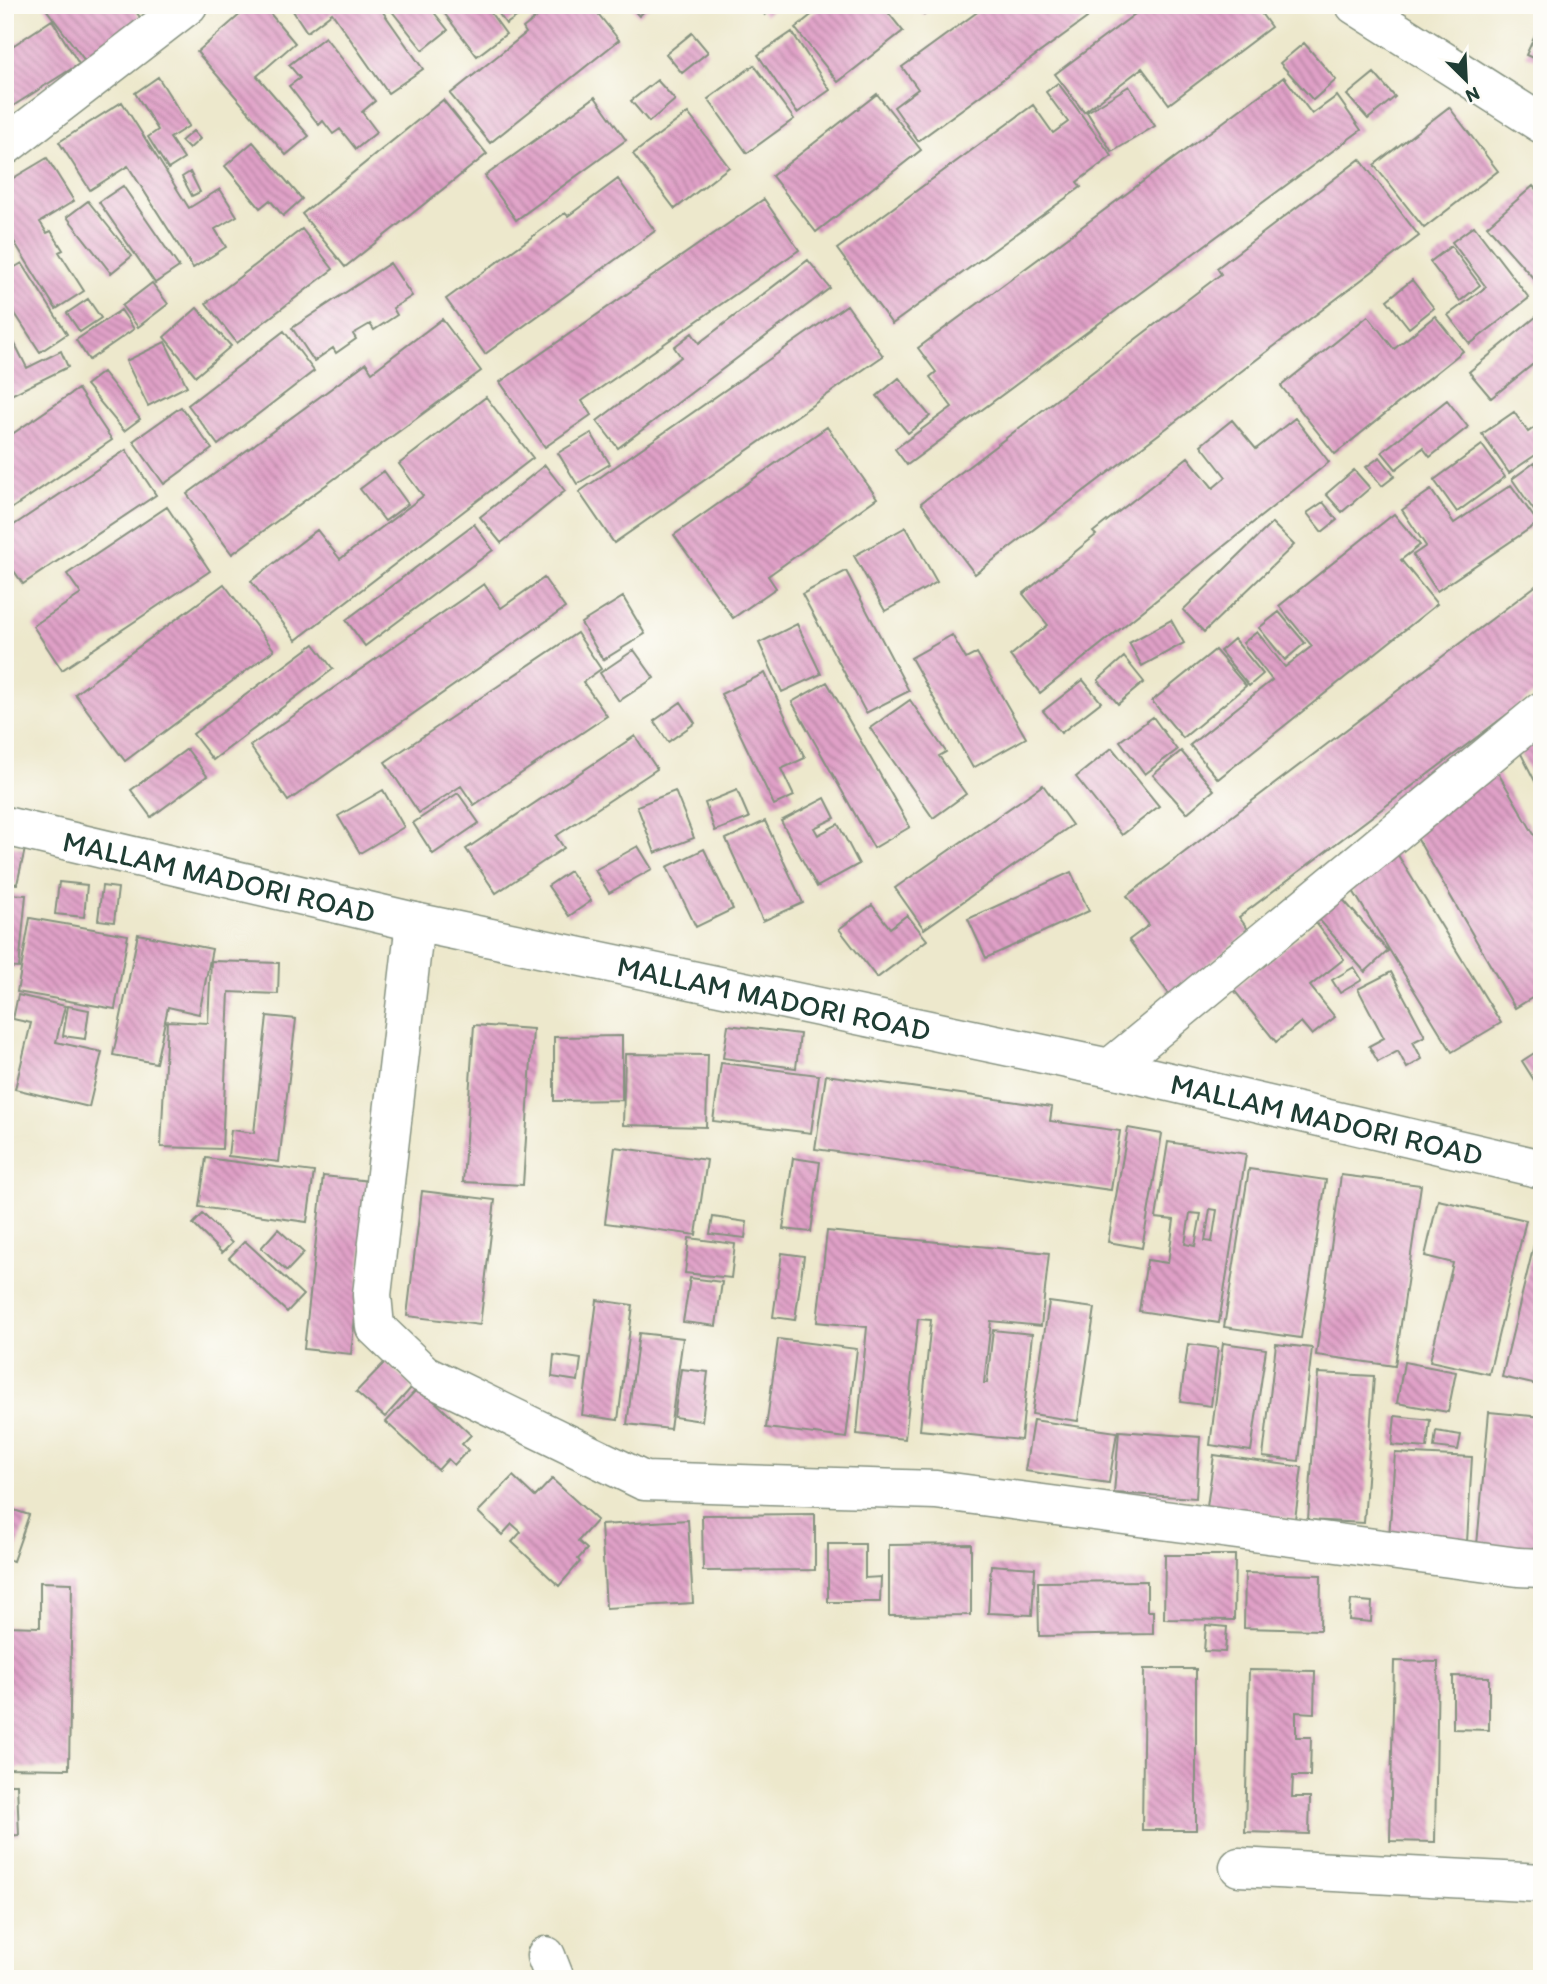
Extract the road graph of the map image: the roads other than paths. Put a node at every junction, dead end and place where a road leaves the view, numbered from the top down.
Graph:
1 (188, 5) edge
2 (1355, 5) edge
3 (1542, 124) edge
4 (5, 146) edge
5 (1542, 711) edge
6 (5, 826) edge
7 (415, 922) junction
8 (1110, 1068) junction
9 (1542, 1170) edge
10 (1542, 1568) edge
11 (1240, 1867) dead end
12 (1542, 1883) edge

1 - 4 street
2 - 3 street
5 - 8 street
6 - 7 street, MALLAM MADORI ROAD
7 - 8 street, MALLAM MADORI ROAD
7 - 10 street
8 - 9 street, MALLAM MADORI ROAD
11 - 12 street

